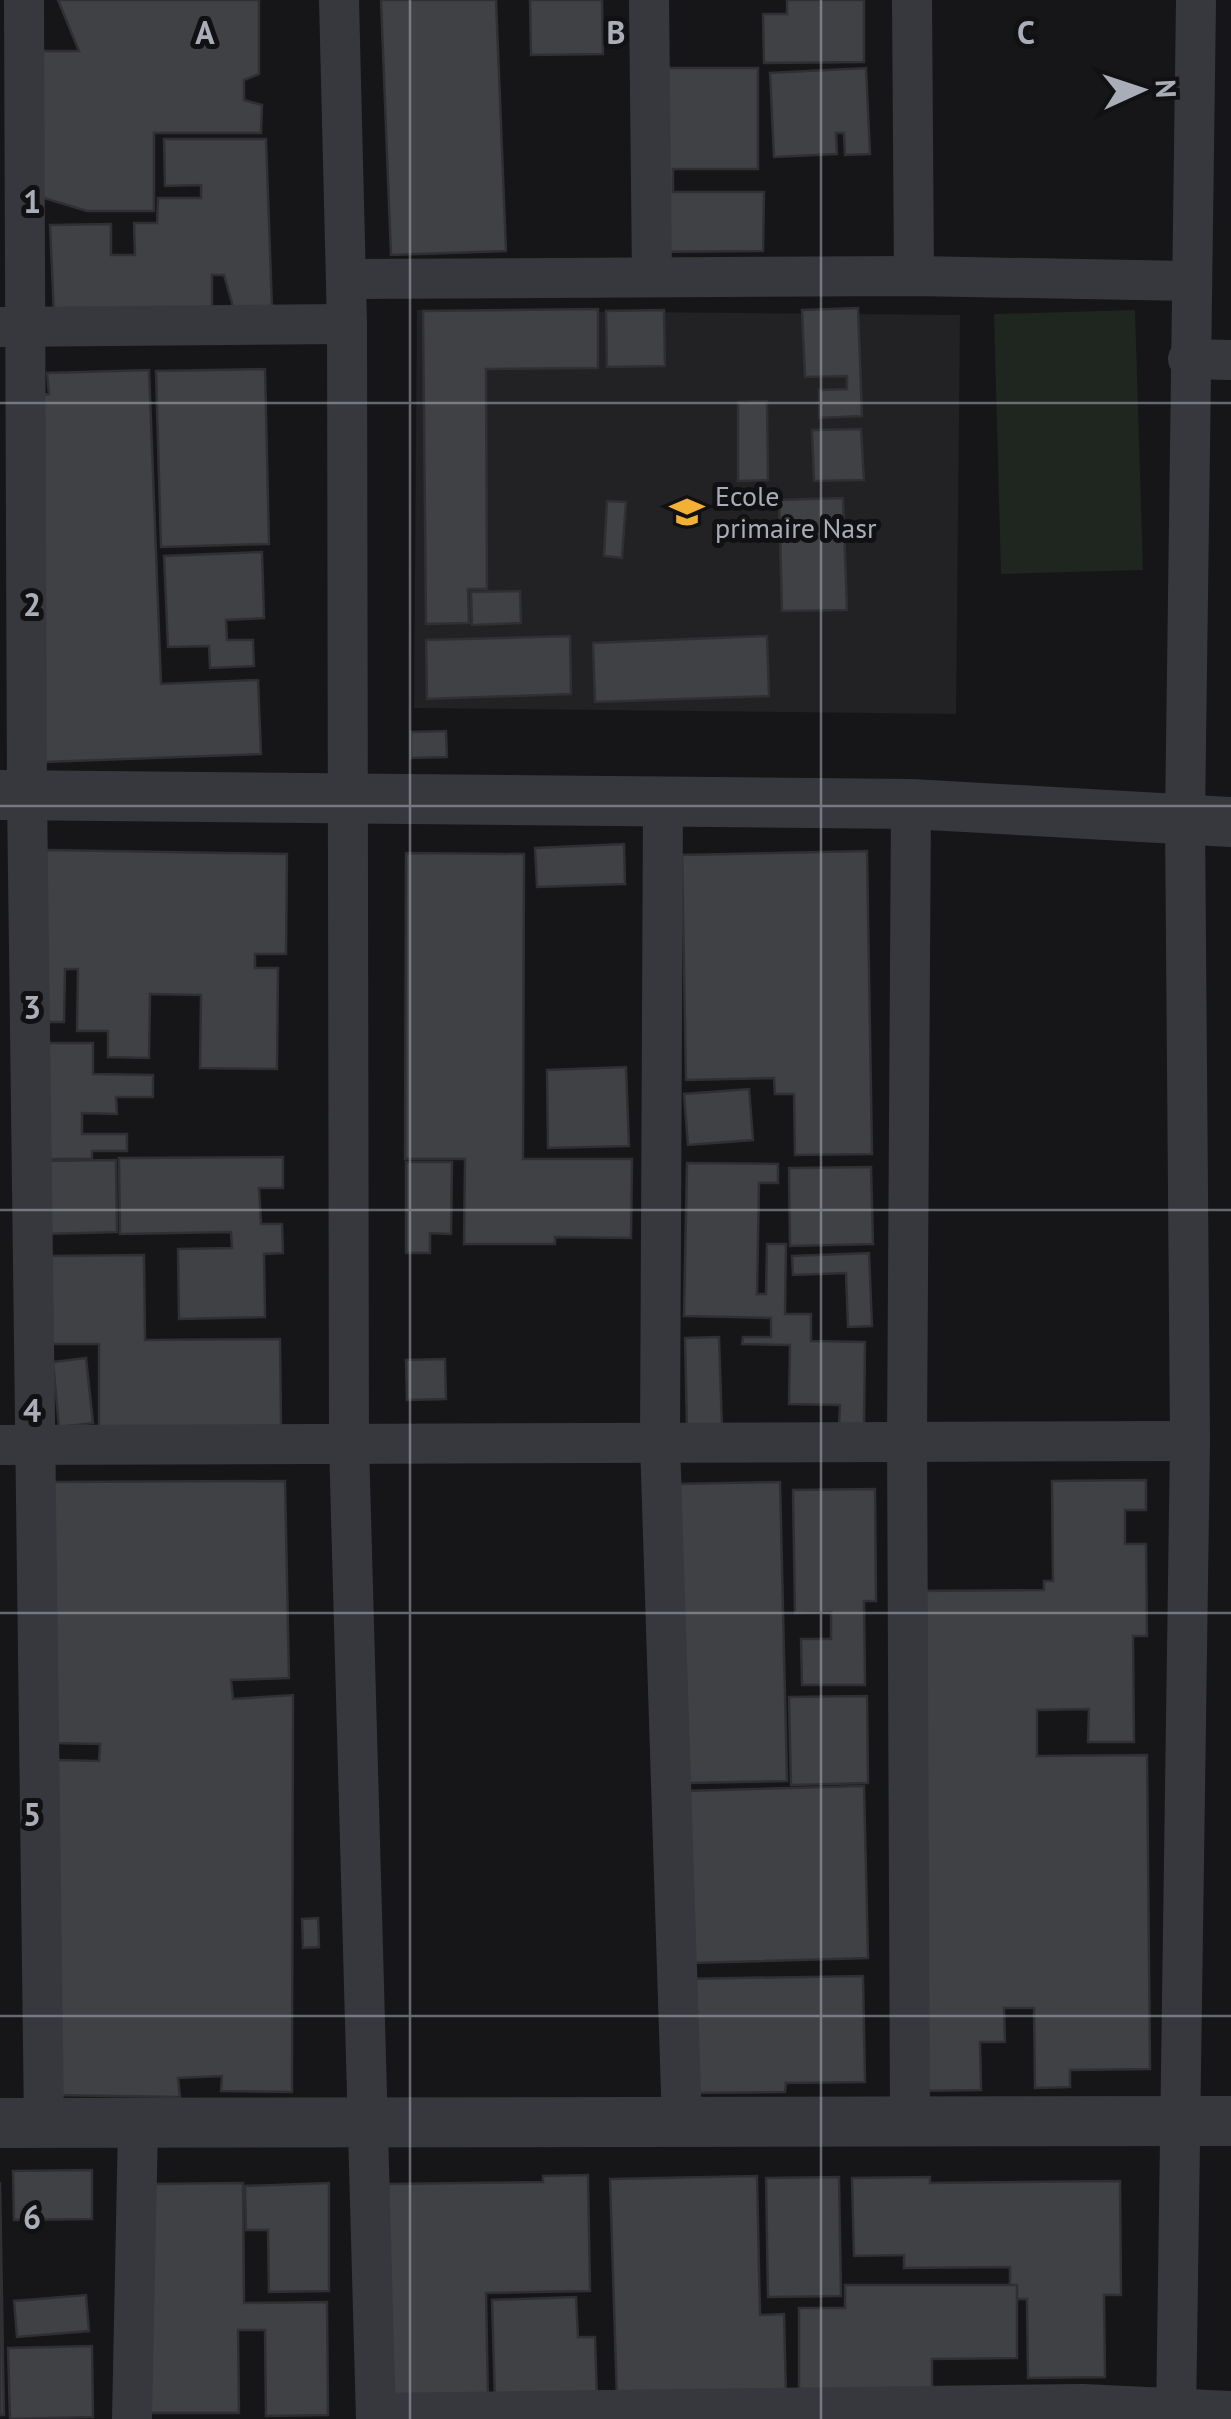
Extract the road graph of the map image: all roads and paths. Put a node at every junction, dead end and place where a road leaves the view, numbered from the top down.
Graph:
1 (24, 0) edge
2 (338, 0) edge
3 (649, 0) edge
4 (912, 0) edge
5 (1196, 0) edge
6 (914, 276) junction
7 (652, 277) junction
8 (347, 280) junction
9 (1190, 281) junction
10 (347, 324) junction
11 (14, 327) edge
12 (1188, 360) junction
13 (1231, 360) edge
14 (13, 796) edge
15 (350, 798) junction
16 (663, 804) junction
17 (912, 804) junction
18 (1208, 821) edge
19 (907, 1439) junction
20 (1190, 1440) junction
21 (660, 1442) junction
22 (348, 1444) junction
23 (18, 1446) edge
24 (1182, 2121) junction
25 (1231, 2121) edge
26 (370, 2122) junction
27 (22, 2123) edge
28 (682, 2124) junction
29 (910, 2124) junction
30 (138, 2125) junction
31 (1231, 2411) edge
32 (1176, 2414) edge
33 (376, 2416) edge
34 (132, 2419) edge

1 - 11 street
2 - 8 street
3 - 7 street
4 - 6 street
5 - 9 street
6 - 7 street
6 - 9 street
7 - 8 street
8 - 10 street
9 - 12 street
10 - 11 street
10 - 15 street
11 - 14 street
12 - 13 street
12 - 18 street
14 - 15 street
14 - 23 street
15 - 16 street
15 - 22 street
16 - 17 street
16 - 21 street
17 - 18 street
17 - 19 street
18 - 20 street
19 - 20 street
19 - 21 street
19 - 29 street
20 - 24 street
21 - 22 street
21 - 28 street
22 - 23 street
22 - 26 street
23 - 27 street
24 - 25 street
24 - 29 street
24 - 32 street
26 - 28 street
26 - 30 street
26 - 33 street
27 - 30 street
28 - 29 street
30 - 34 street
31 - 32 street
32 - 33 street

